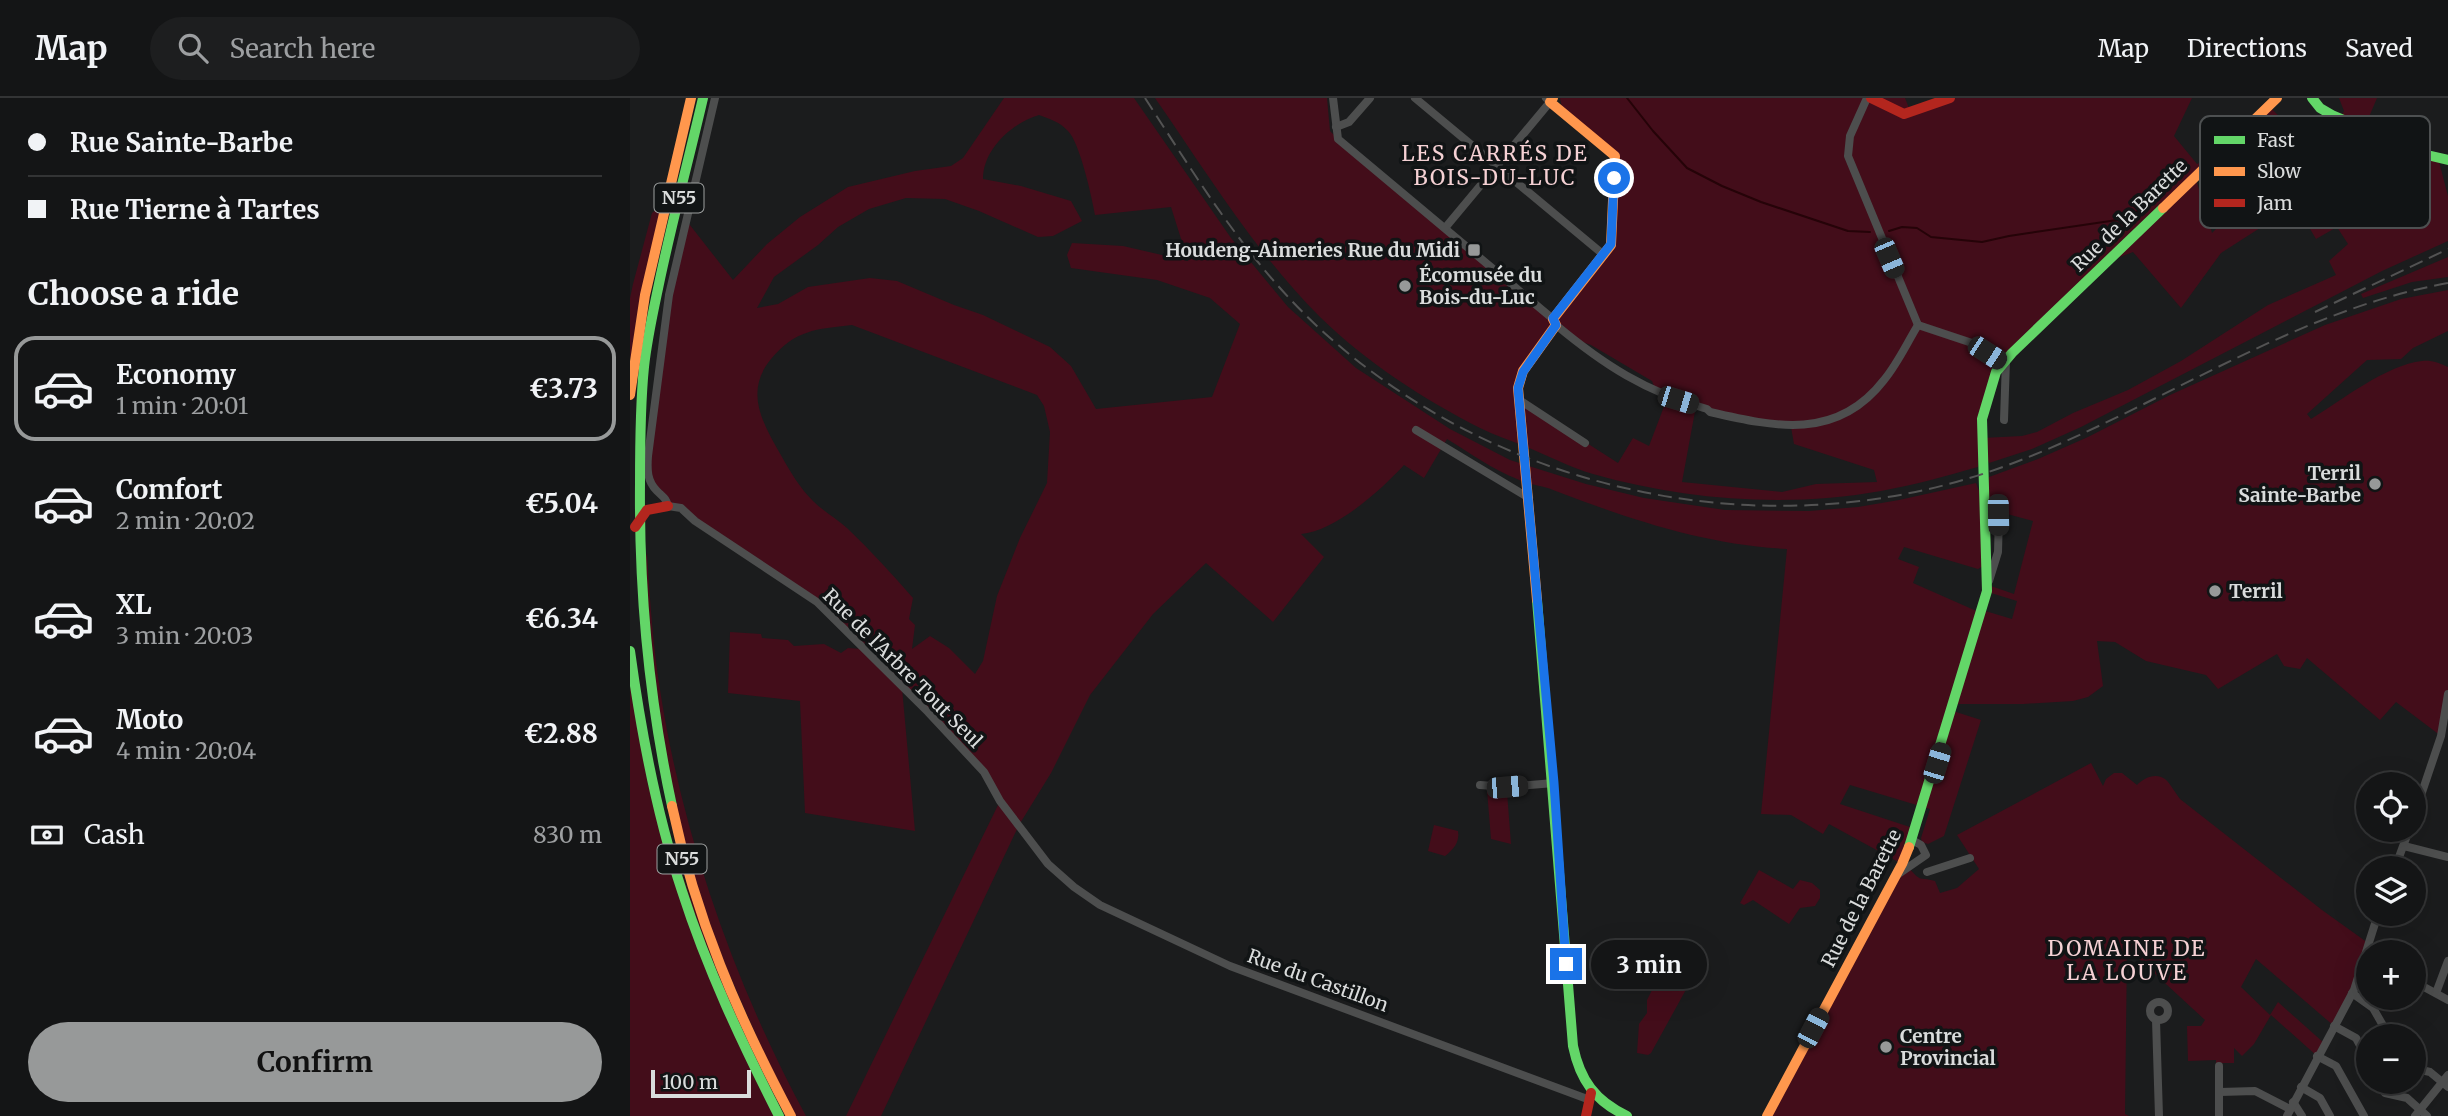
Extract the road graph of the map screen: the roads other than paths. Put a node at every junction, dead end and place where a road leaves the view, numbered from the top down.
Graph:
1 (691, 98) edge
2 (703, 98) edge
3 (715, 98) edge
4 (1333, 98) edge
5 (1370, 98) edge
6 (1415, 98) edge
7 (1869, 98) edge
8 (1950, 98) edge
9 (2277, 98) edge
10 (2312, 98) edge
11 (1550, 99) edge
12 (2258, 116) edge
13 (2334, 116) edge
14 (1336, 127) junction
15 (2430, 156) edge
16 (2448, 160) edge
17 (1498, 166) junction
18 (2200, 172) edge
19 (1445, 229) junction
20 (1604, 255) junction
21 (1555, 322) junction
22 (1918, 324) junction
23 (2004, 361) junction
24 (630, 395) edge
25 (1518, 399) junction
26 (2004, 420) dead end
27 (1416, 430) dead end
28 (1585, 443) dead end
29 (634, 491) junction
30 (1529, 498) junction
31 (668, 506) junction
32 (1998, 515) dead end
33 (634, 530) junction
34 (1987, 585) junction
35 (630, 651) edge
36 (2448, 694) edge
37 (2426, 780) edge
38 (1554, 783) junction
39 (1480, 785) dead end
40 (1912, 840) junction
41 (2404, 842) edge
42 (2403, 846) junction
43 (2399, 856) edge
44 (2448, 857) edge
45 (1970, 858) dead end
46 (1048, 864) joint
47 (1927, 872) dead end
48 (1895, 877) junction
49 (2448, 961) edge
50 (2356, 983) edge
51 (2426, 988) edge
52 (2352, 993) junction
53 (2436, 993) junction
54 (2448, 1000) edge
55 (2156, 1020) dead end
56 (2382, 1024) edge
57 (2334, 1026) junction
58 (2356, 1038) edge
59 (2318, 1056) junction
60 (2219, 1066) dead end
61 (2426, 1071) edge
62 (2446, 1082) edge
63 (2301, 1087) junction
64 (2220, 1092) junction
65 (2389, 1094) edge
66 (1591, 1096) junction
67 (2290, 1109) edge
68 (2420, 1114) edge
69 (779, 1116) edge
70 (791, 1116) edge
71 (1586, 1116) edge
72 (1627, 1116) edge
73 (1766, 1116) edge
74 (2159, 1116) edge
75 (2219, 1116) edge
76 (2302, 1116) edge
77 (2330, 1116) edge
78 (2364, 1116) edge

1 - 24 main road, N55
2 - 29 main road, N55
3 - 31 street
4 - 14 street
5 - 14 street
6 - 17 street
7 - 8 main road
7 - 22 street
9 - 12 main road, Rue de la Barette
10 - 13 main road
11 - 17 street
11 - 20 main road
14 - 19 street
15 - 16 main road
17 - 19 street
17 - 20 street
18 - 23 main road, Rue de la Barette
19 - 21 street
20 - 21 main road
21 - 22 street
21 - 25 main road
22 - 23 street
23 - 26 street
23 - 34 main road, Rue de la Barette
25 - 28 street
25 - 30 main road
27 - 30 street
29 - 31 main road
29 - 33 main road, N55
30 - 38 main road
31 - 33 main road
31 - 46 street, Rue de l'Arbre Tout Seul
32 - 34 street
33 - 70 main road, N55
34 - 40 main road, Rue de la Barette
35 - 69 main road, N55
36 - 37 street
38 - 39 street
38 - 66 main road
40 - 48 main road, Rue de la Barette
40 - 48 street
41 - 42 street
42 - 43 street
42 - 44 street
45 - 47 street
46 - 66 street, Rue du Castillon
48 - 73 main road, Rue de la Barette
49 - 53 street
50 - 52 street
51 - 53 street
52 - 56 street
52 - 57 street
53 - 54 street
55 - 74 street
57 - 58 street
57 - 59 street
59 - 63 street
59 - 78 street
60 - 64 street
61 - 62 street
62 - 68 street
63 - 67 street
63 - 77 street
64 - 67 street
64 - 75 street
65 - 68 street
66 - 71 main road
66 - 72 main road, Rue du Castillon
67 - 76 street

